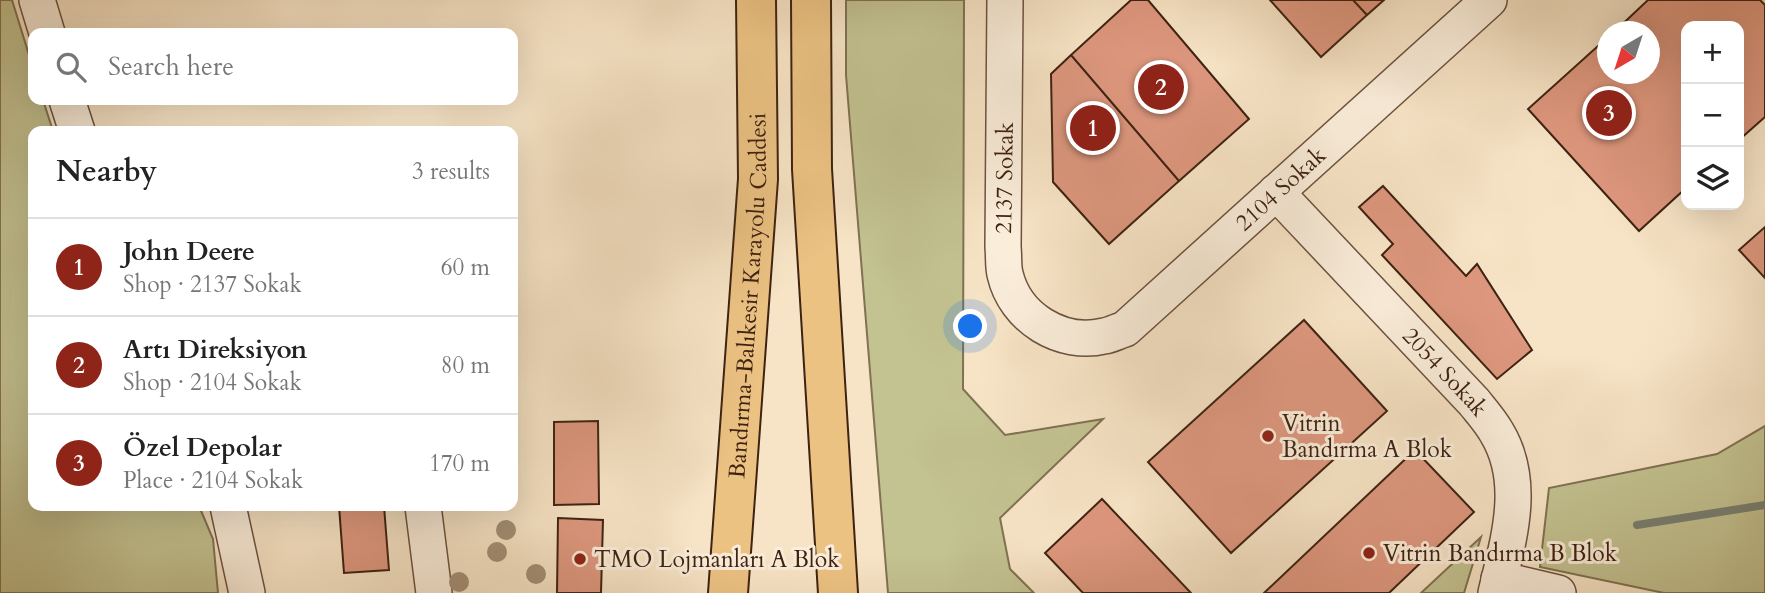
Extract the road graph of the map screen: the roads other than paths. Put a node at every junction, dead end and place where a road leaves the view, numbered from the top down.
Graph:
1 (37, 0) edge
2 (756, 0) edge
3 (811, 0) edge
4 (1005, 0) edge
5 (1489, 0) edge
6 (45, 28) edge
7 (69, 105) edge
8 (75, 126) edge
9 (1276, 192) junction
10 (1057, 333) joint
11 (229, 511) edge
12 (424, 511) edge
13 (1497, 586) edge
14 (247, 593) edge
15 (434, 593) edge
16 (727, 593) edge
17 (838, 593) edge
18 (1559, 593) edge

1 - 6 street
2 - 16 highway, Bandırma-Balıkesir Karayolu Caddesi
3 - 17 highway
4 - 10 street, 2137 Sokak
5 - 9 street, 2104 Sokak
7 - 8 street
9 - 10 street, 2104 Sokak
9 - 13 street, 2054 Sokak
11 - 14 street
12 - 15 street
13 - 18 street

